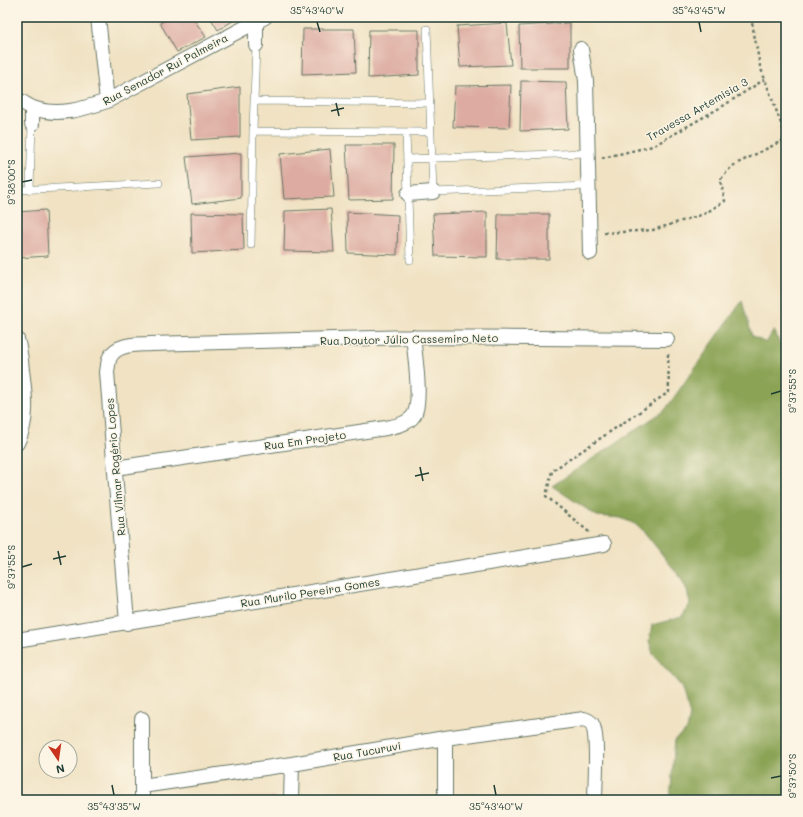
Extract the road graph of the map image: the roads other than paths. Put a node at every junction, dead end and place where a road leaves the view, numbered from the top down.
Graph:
1 (98, 17) edge
2 (260, 19) edge
3 (427, 29) dead end
4 (256, 45) joint
5 (581, 49) dead end
6 (17, 99) edge
7 (254, 100) junction
8 (107, 101) junction
9 (429, 103) junction
10 (32, 108) junction
11 (32, 124) joint
12 (253, 131) junction
13 (406, 132) junction
14 (430, 132) junction
15 (588, 157) junction
16 (431, 158) junction
17 (407, 159) junction
18 (160, 184) dead end
19 (589, 186) junction
20 (30, 189) junction
21 (17, 190) edge
22 (433, 192) junction
23 (408, 194) junction
24 (251, 245) dead end
25 (590, 253) dead end
26 (410, 260) dead end
27 (413, 337) junction
28 (17, 339) edge
29 (667, 339) road end
30 (150, 344) joint
31 (17, 443) edge
32 (116, 468) junction
33 (604, 544) road end
34 (127, 623) junction
35 (17, 640) edge
36 (142, 719) dead end
37 (445, 738) junction
38 (292, 764) junction
39 (142, 793) edge
40 (291, 800) edge
41 (445, 800) edge
42 (595, 800) edge

1 - 8 street
2 - 4 street
2 - 8 street, Rua Senador Rui Palmeira
3 - 9 lane
4 - 7 lane
5 - 15 street
6 - 10 street, Rua Senador Rui Palmeira
7 - 9 lane
7 - 12 lane
8 - 10 street, Rua Senador Rui Palmeira
9 - 14 lane
10 - 11 street
11 - 20 lane
12 - 13 lane
12 - 24 lane
13 - 14 lane
13 - 17 lane
14 - 16 lane
15 - 16 lane
15 - 19 street
16 - 17 lane
16 - 22 lane
17 - 23 lane
18 - 20 lane
19 - 22 lane
19 - 25 street
20 - 21 lane
22 - 23 street
23 - 26 lane
27 - 29 street, Rua Doutor Júlio Cassemiro Neto
27 - 30 street, Rua Doutor Júlio Cassemiro Neto
27 - 32 street, Rua Em Projeto
28 - 31 street
30 - 32 street, Rua Vilmar Rogério Lopes
32 - 34 street, Rua Vilmar Rogério Lopes
33 - 34 street, Rua Murilo Pereira Gomes
34 - 35 street, Rua Murilo Pereira Gomes
36 - 39 street
37 - 38 street, Rua Tucuruvi
37 - 41 street
37 - 42 street, Rua Tucuruvi
38 - 39 street, Rua Tucuruvi
38 - 40 street

